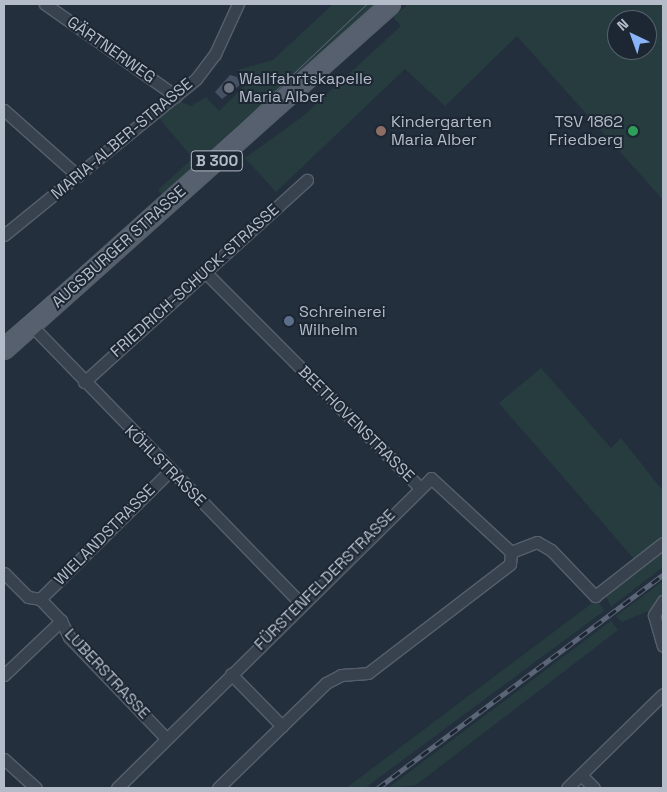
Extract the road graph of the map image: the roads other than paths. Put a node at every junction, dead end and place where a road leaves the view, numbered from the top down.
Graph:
1 (45, 4) edge
2 (238, 4) edge
3 (390, 4) edge
4 (176, 96) junction
5 (4, 110) edge
6 (78, 176) junction
7 (307, 180) dead end
8 (4, 235) edge
9 (206, 272) junction
10 (31, 325) junction
11 (4, 349) edge
12 (84, 382) junction
13 (170, 471) junction
14 (419, 486) junction
15 (663, 543) edge
16 (511, 552) junction
17 (4, 573) edge
18 (40, 599) junction
19 (663, 601) edge
20 (301, 604) junction
21 (62, 621) junction
22 (663, 646) edge
23 (231, 674) junction
24 (4, 675) edge
25 (663, 694) edge
26 (282, 726) junction
27 (166, 738) junction
28 (4, 758) edge
29 (581, 774) junction
30 (36, 788) edge
31 (117, 788) edge
32 (218, 788) edge
33 (567, 788) edge
34 (594, 788) edge

1 - 4 street, GÄRTNERWEG
2 - 4 street, MARIA-ALBER-STRASSE
3 - 10 main road, AUGSBURGER STRASSE / B 300
4 - 6 street, MARIA-ALBER-STRASSE
5 - 6 street
6 - 8 street, MARIA-ALBER-STRASSE
7 - 9 street, FRIEDRICH-SCHUCK-STRASSE
9 - 12 street, FRIEDRICH-SCHUCK-STRASSE
9 - 14 street, BEETHOVENSTRASSE
10 - 11 main road, AUGSBURGER STRASSE / B 300
10 - 12 street, KÖHLSTRASSE
12 - 13 street, KÖHLSTRASSE
13 - 18 street, WIELANDSTRASSE
13 - 20 street, KÖHLSTRASSE
14 - 16 street, BEETHOVENSTRASSE
14 - 20 street, FÜRSTENFELDERSTRASSE
15 - 16 street
16 - 26 street
17 - 18 street, LUBERSTRASSE
18 - 21 street, LUBERSTRASSE
19 - 22 street
20 - 23 street, FÜRSTENFELDERSTRASSE
21 - 24 street
21 - 27 street, LUBERSTRASSE
23 - 26 street
23 - 27 street, FÜRSTENFELDERSTRASSE
25 - 29 street
26 - 32 street
27 - 31 street, FÜRSTENFELDERSTRASSE
28 - 30 street
29 - 33 street
29 - 34 street

